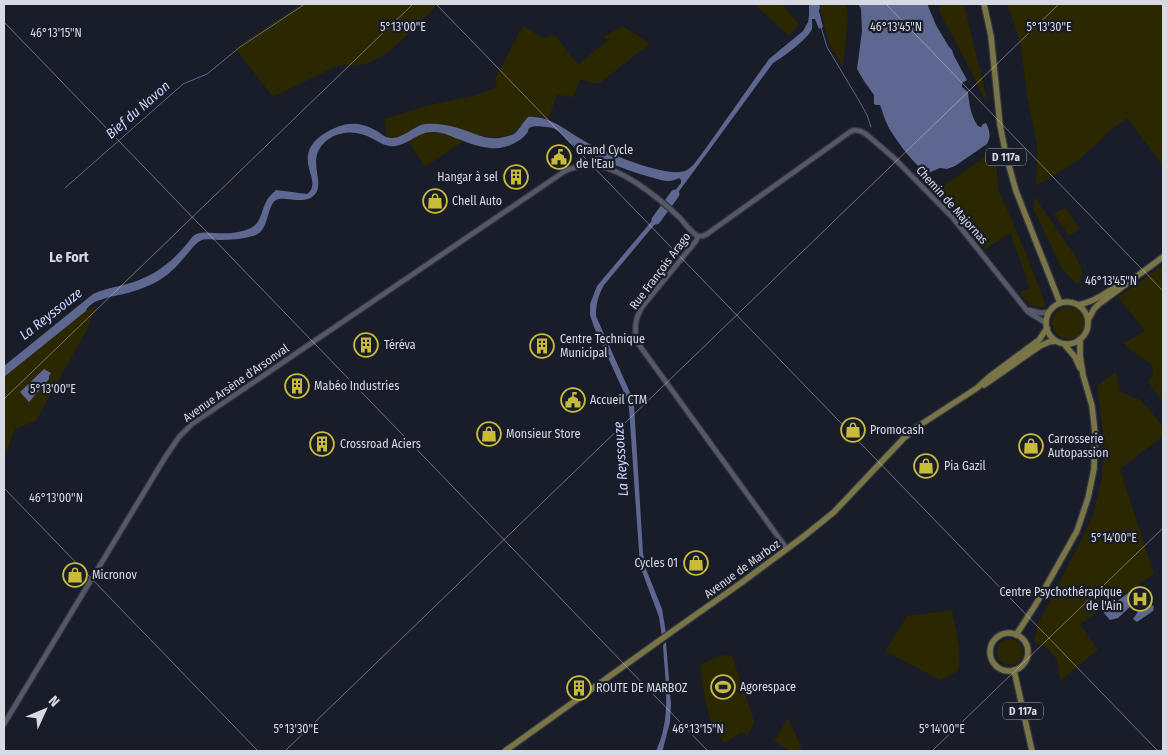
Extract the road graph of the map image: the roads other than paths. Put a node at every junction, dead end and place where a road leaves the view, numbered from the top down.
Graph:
1 (984, 4) edge
2 (854, 130) joint
3 (698, 236) junction
4 (1163, 256) edge
5 (1149, 266) junction
6 (1060, 303) junction
7 (1078, 305) junction
8 (1024, 307) junction
9 (1049, 312) junction
10 (1088, 320) junction
11 (1046, 326) junction
12 (1080, 339) junction
13 (1056, 341) junction
14 (1064, 344) junction
15 (1084, 374) junction
16 (977, 388) junction
17 (787, 548) junction
18 (1016, 635) junction
19 (1014, 670) junction
20 (4, 724) edge
21 (505, 751) edge
22 (1032, 751) edge

1 - 6 main road, D 117a
2 - 3 street, Rue François Arago
2 - 8 street, Chemin de Majornas
3 - 17 street, Rue François Arago
3 - 20 street, Avenue Arsène d'Arsonval
4 - 5 main road
5 - 7 main road
5 - 10 main road
6 - 7 main road
6 - 9 main road
7 - 10 main road
8 - 9 street
8 - 11 street, Chemin de Majornas
9 - 11 main road
10 - 12 main road
11 - 13 main road
11 - 16 main road, Avenue de Marboz
12 - 14 main road
12 - 15 main road
13 - 14 main road
13 - 16 main road, Avenue de Marboz
14 - 15 main road
15 - 18 main road
16 - 17 main road, Avenue de Marboz
17 - 21 main road, Avenue de Marboz
18 - 19 main road
18 - 19 main road
19 - 22 main road, D 117a

